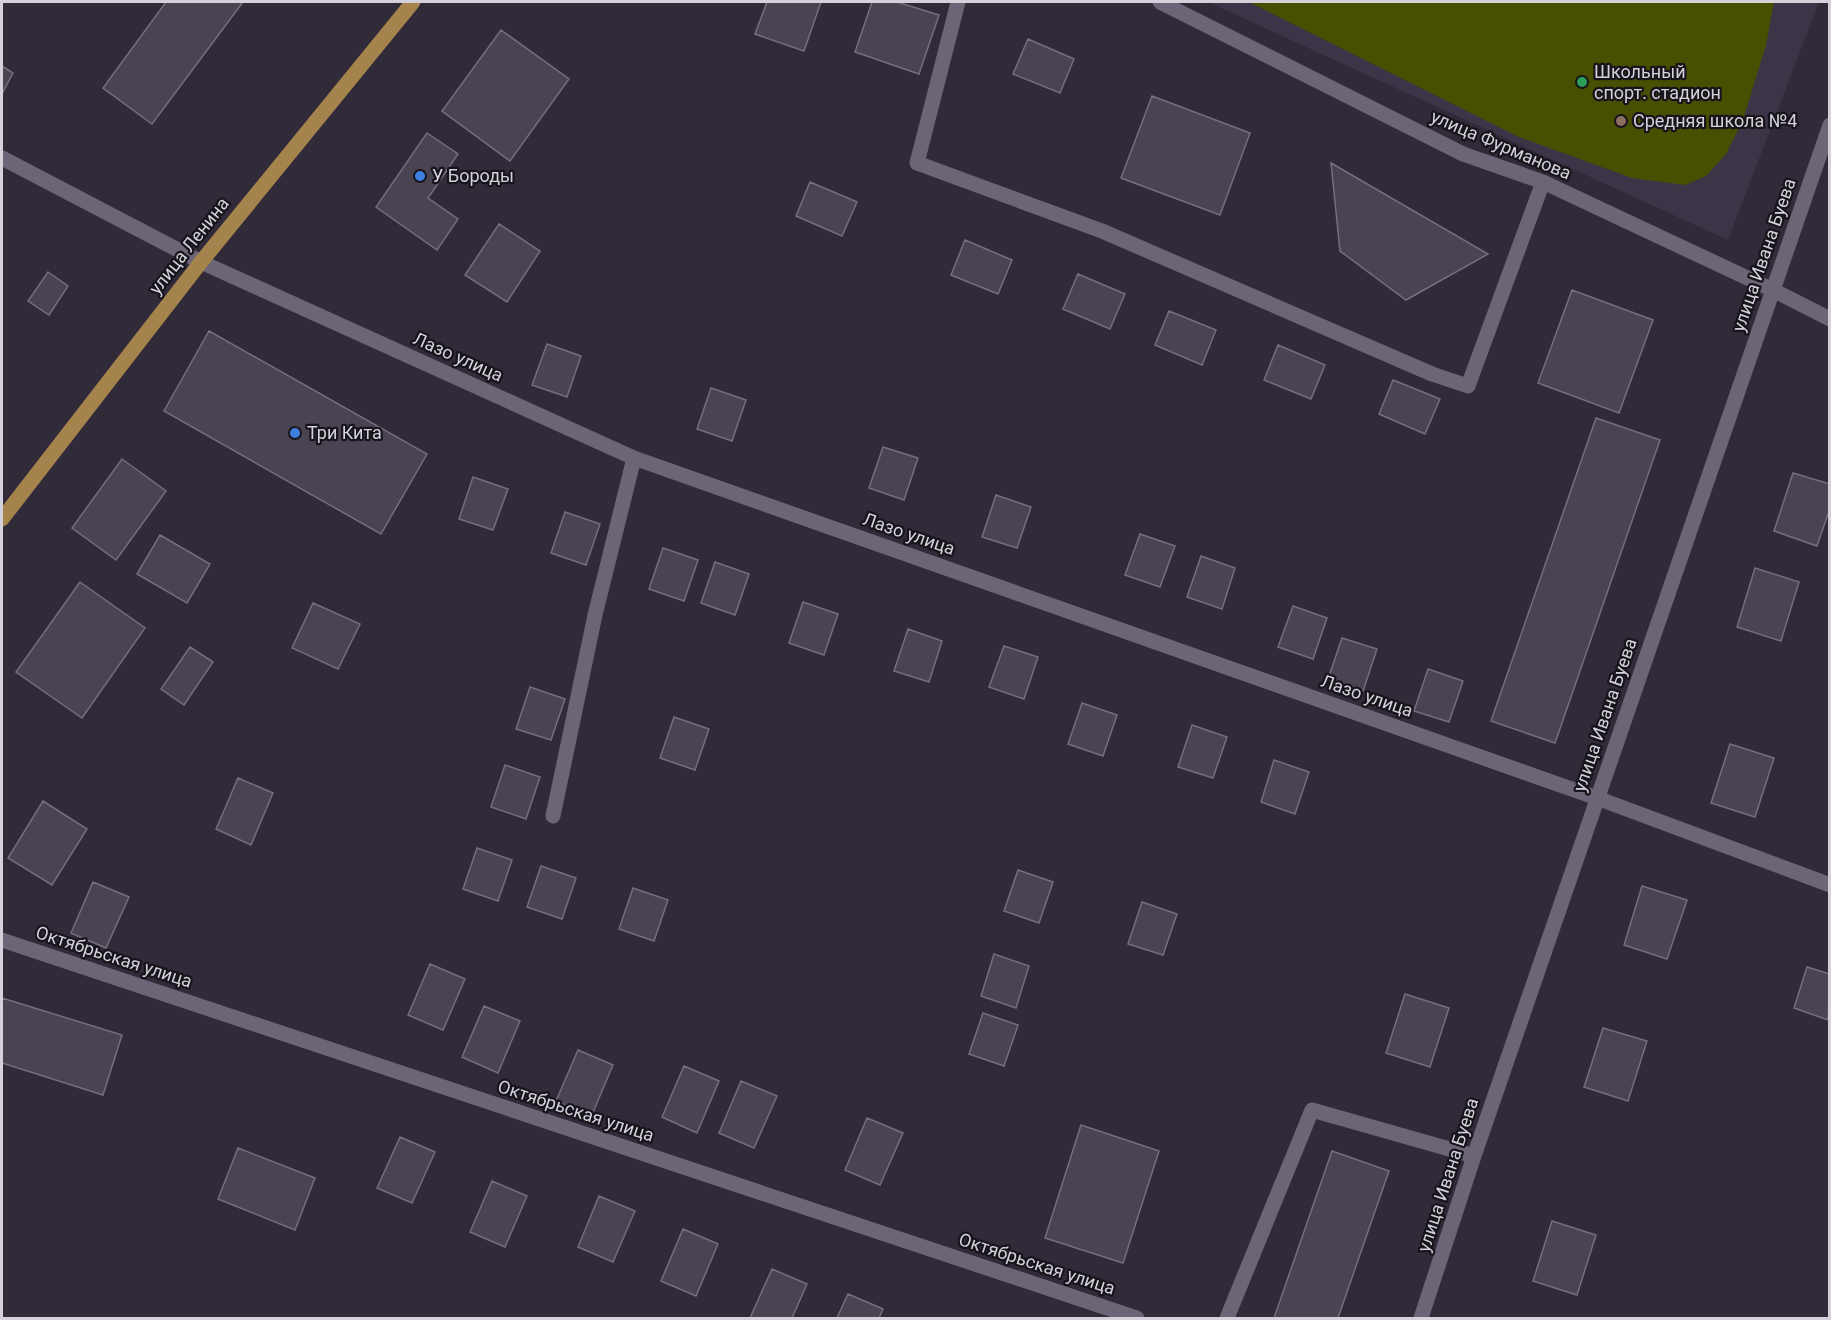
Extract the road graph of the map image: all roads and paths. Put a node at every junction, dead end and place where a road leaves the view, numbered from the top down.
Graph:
1 (413, 2) edge
2 (958, 2) edge
3 (1160, 2) edge
4 (1830, 125) edge
5 (2, 158) edge
6 (1543, 182) junction
7 (201, 262) junction
8 (1773, 290) junction
9 (1830, 319) edge
10 (634, 458) junction
11 (2, 519) edge
12 (1597, 798) junction
13 (553, 816) dead end
14 (1830, 885) edge
15 (2, 940) edge
16 (1474, 1156) junction
17 (1137, 1318) edge
18 (1227, 1318) edge
19 (1421, 1318) edge

1 - 7 main road, улица Ленина
2 - 6 street
3 - 6 street, улица Фурманова
4 - 8 street, улица Ивана Буева
5 - 7 street, Лазо улица
6 - 8 street, улица Фурманова
7 - 10 street, Лазо улица
7 - 11 main road, улица Ленина
8 - 9 street, улица Фурманова
8 - 12 street, улица Ивана Буева
10 - 12 street, Лазо улица
10 - 13 street
12 - 14 street, Лазо улица
12 - 16 street, улица Ивана Буева
15 - 17 street, Октябрьская улица
16 - 18 street
16 - 19 street, улица Ивана Буева

